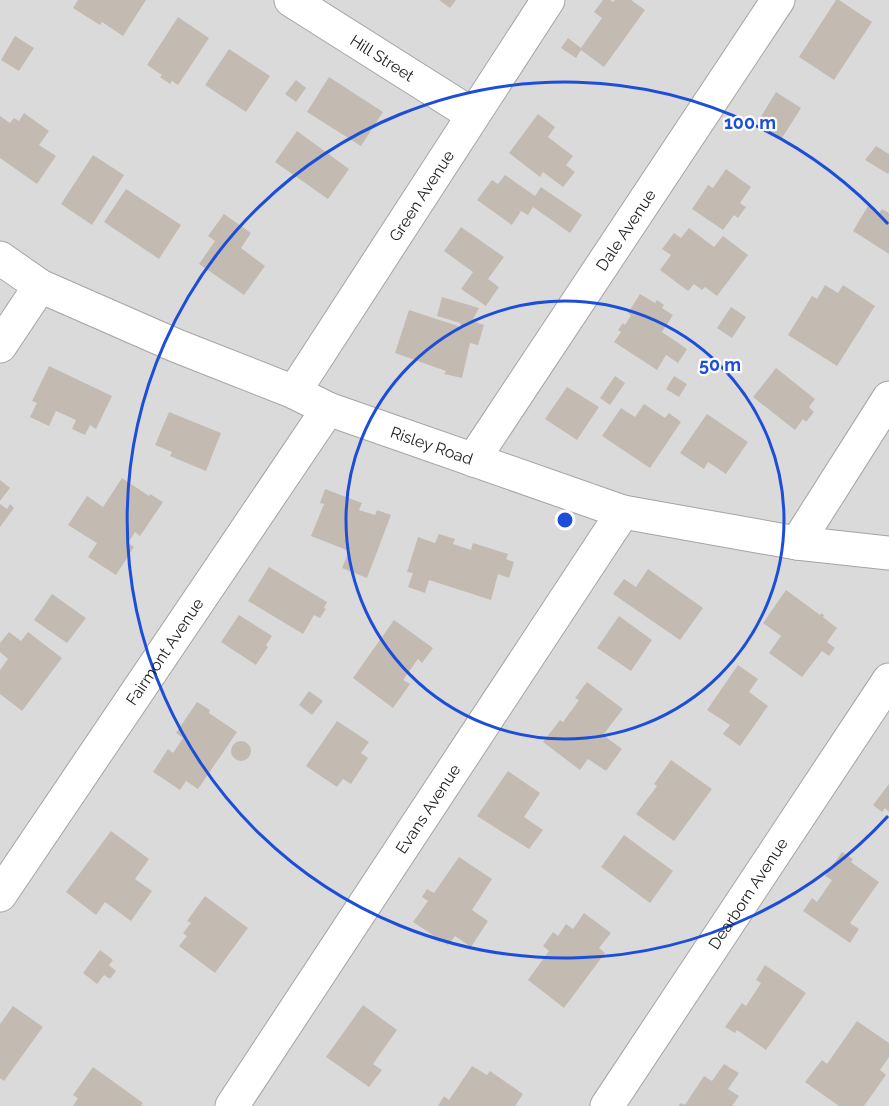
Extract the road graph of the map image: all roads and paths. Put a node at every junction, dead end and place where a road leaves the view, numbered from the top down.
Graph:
1 (291, 0) edge
2 (548, 0) edge
3 (778, 0) edge
4 (473, 115) junction
5 (0, 258) edge
6 (40, 286) junction
7 (0, 346) edge
8 (294, 392) junction
9 (889, 398) edge
10 (328, 409) junction
11 (473, 460) junction
12 (623, 512) junction
13 (796, 543) junction
14 (889, 553) edge
15 (889, 680) edge
16 (0, 895) edge
17 (232, 1106) edge
18 (607, 1106) edge

1 - 4 street, Hill Street
2 - 4 street, Green Avenue
3 - 11 street, Dale Avenue
4 - 8 street, Green Avenue
5 - 6 street, Risley Road
6 - 7 street
6 - 8 street, Risley Road
8 - 10 street, Risley Road
9 - 13 street
10 - 11 street, Risley Road
10 - 16 street, Fairmont Avenue
11 - 12 street, Risley Road
12 - 13 street, Risley Road
12 - 17 street, Evans Avenue
13 - 14 street, Risley Road
15 - 18 street, Dearborn Avenue

